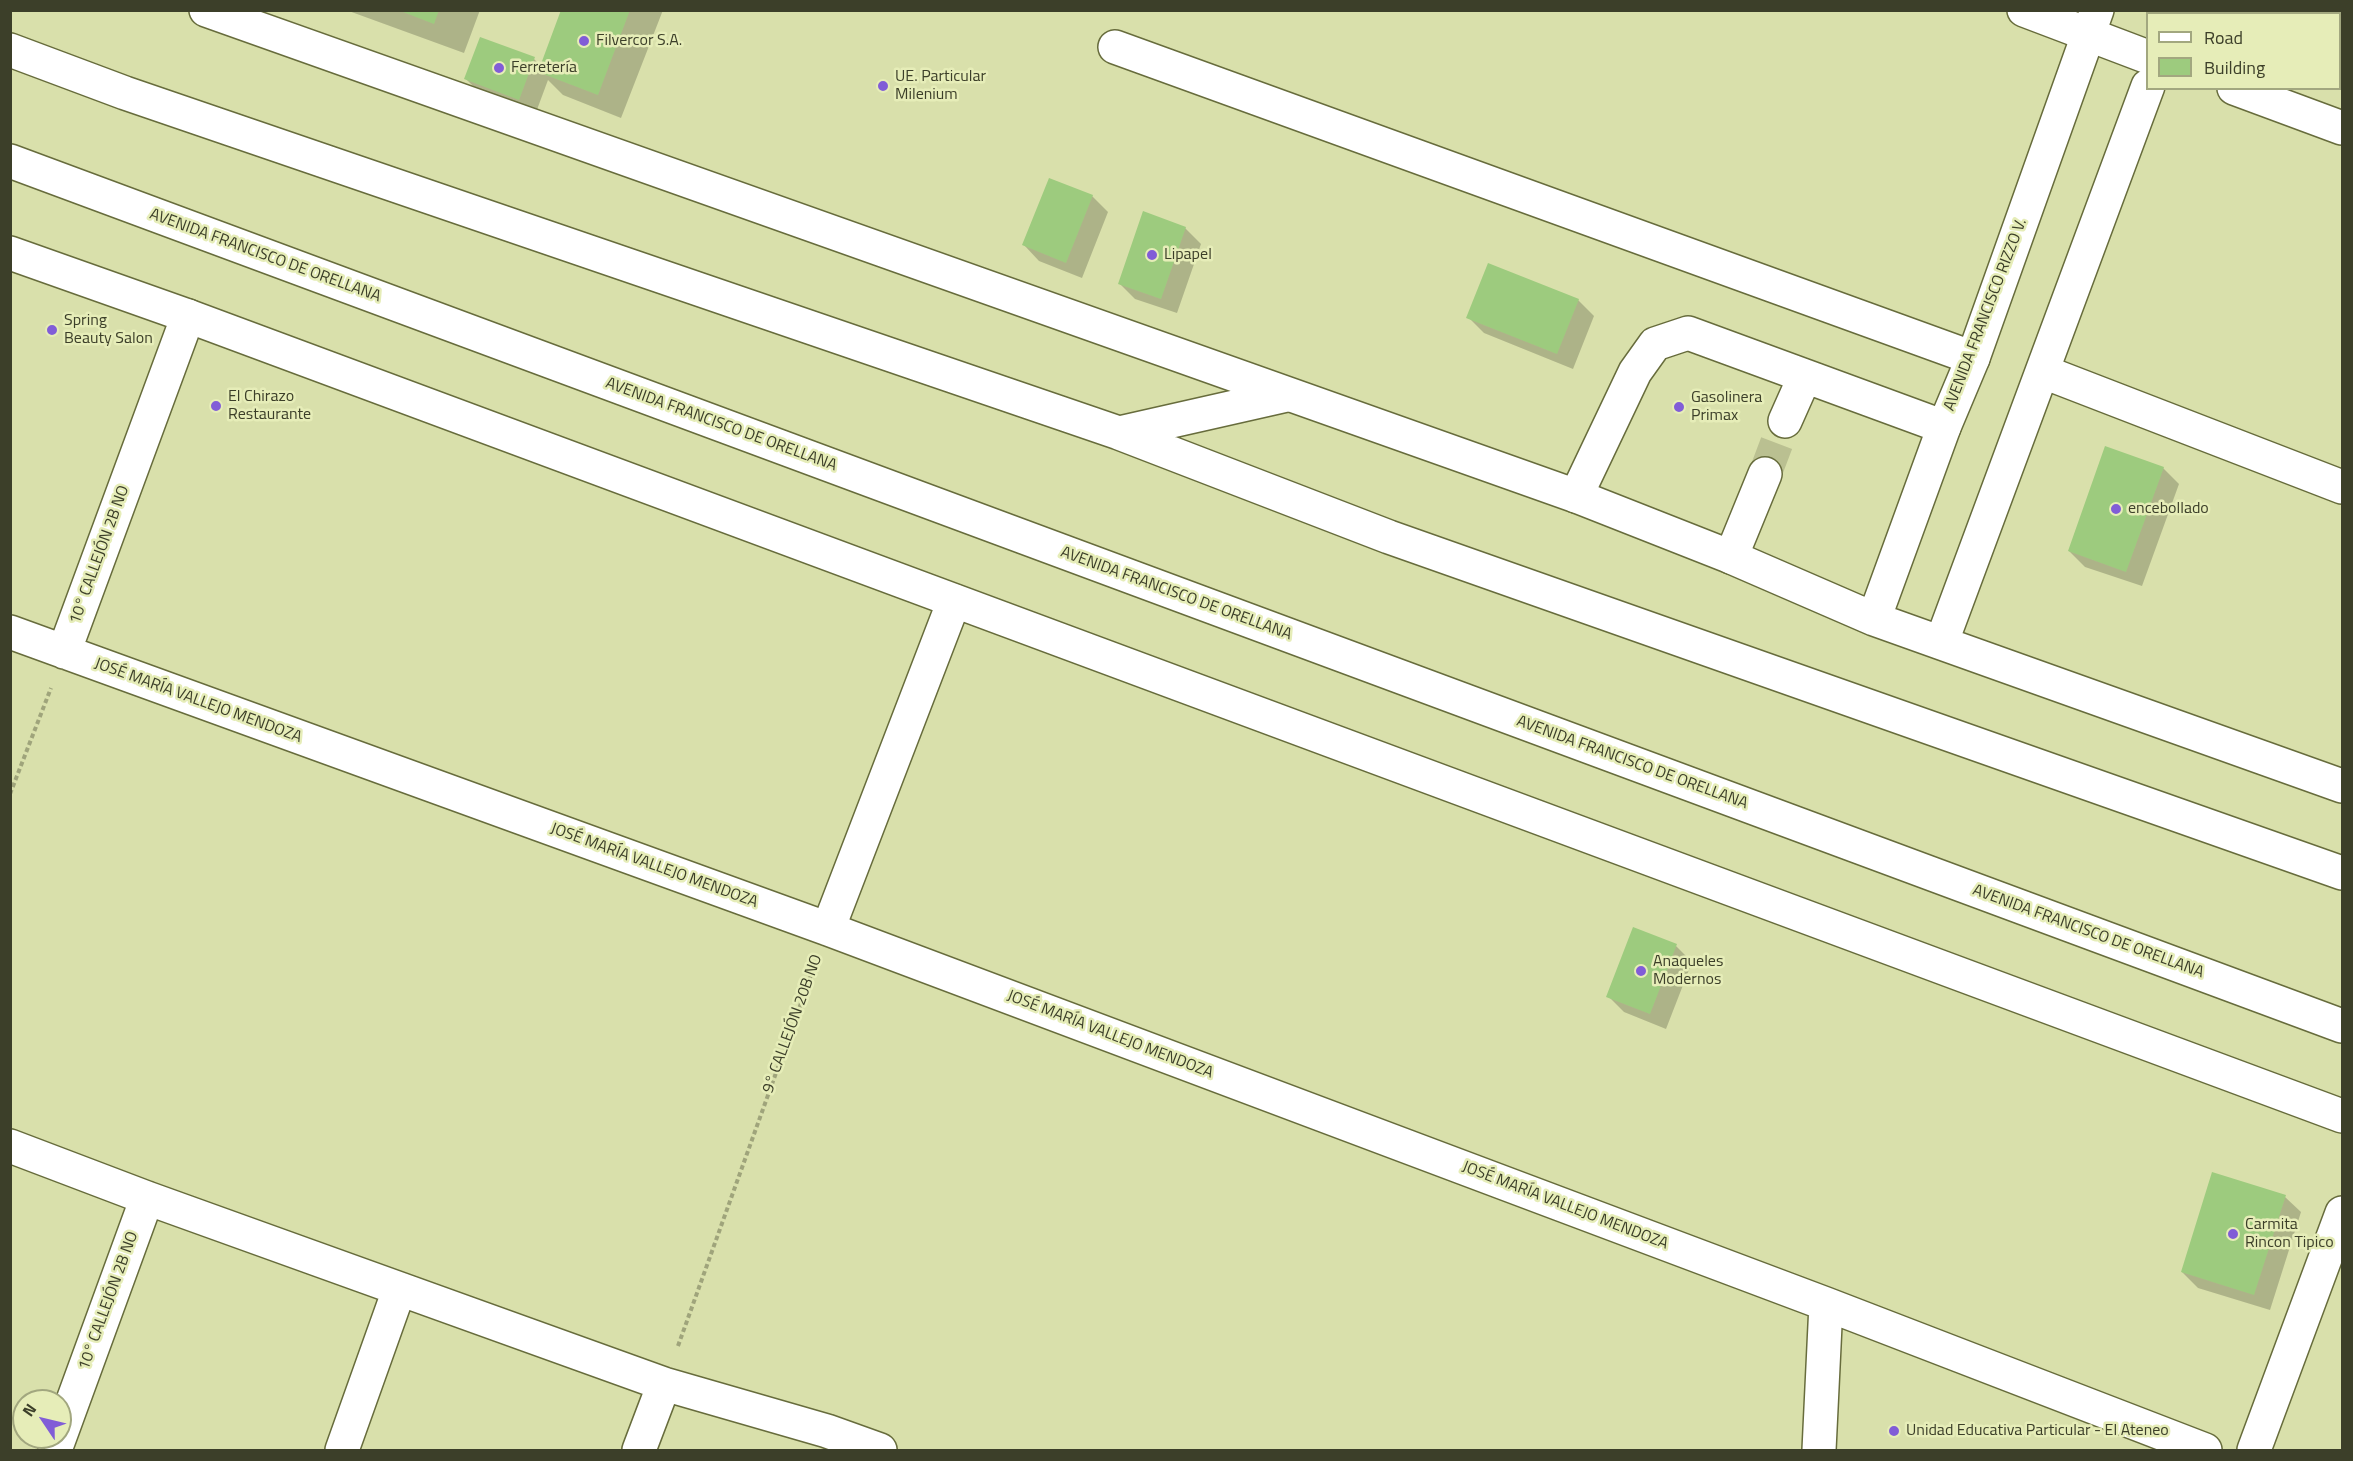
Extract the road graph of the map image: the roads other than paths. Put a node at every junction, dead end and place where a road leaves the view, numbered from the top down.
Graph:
1 (206, 10) edge
2 (2024, 10) edge
3 (2093, 22) edge
4 (1115, 47) dead end
5 (10, 50) edge
6 (2146, 56) edge
7 (2147, 90) edge
8 (2239, 90) edge
9 (2343, 128) edge
10 (10, 161) edge
11 (10, 253) edge
12 (188, 316) junction
13 (1973, 358) junction
14 (2044, 372) junction
15 (1805, 376) junction
16 (1287, 395) junction
17 (1785, 421) tunnel mouth
18 (1944, 427) junction
19 (1119, 433) junction
20 (1765, 474) tunnel mouth
21 (2343, 487) edge
22 (1576, 496) junction
23 (1731, 557) junction
24 (954, 601) junction
25 (1874, 619) junction
26 (10, 632) edge
27 (1942, 641) junction
28 (64, 652) junction
29 (2343, 786) edge
30 (2343, 873) edge
31 (828, 929) junction
32 (2343, 1026) edge
33 (2343, 1116) edge
34 (10, 1146) edge
35 (147, 1198) junction
36 (2343, 1213) edge
37 (399, 1290) junction
38 (1826, 1304) junction
39 (664, 1384) junction
40 (55, 1450) edge
41 (342, 1450) edge
42 (639, 1450) edge
43 (880, 1450) edge
44 (1819, 1450) edge
45 (2205, 1450) edge
46 (2254, 1450) edge

1 - 16 main road
2 - 3 main road
3 - 6 main road
3 - 13 main road, AVENIDA FRANCISCO RIZZO V.
4 - 13 main road
5 - 19 main road
7 - 14 main road
8 - 9 main road
10 - 32 main road, AVENIDA FRANCISCO DE ORELLANA
11 - 12 main road
12 - 24 main road
12 - 28 main road, 10° CALLEJÓN 2B NO
13 - 18 main road, AVENIDA FRANCISCO RIZZO V.
14 - 21 main road
14 - 27 main road
15 - 17 main road
15 - 18 main road
15 - 22 main road
16 - 19 main road
16 - 22 main road
18 - 25 main road, AVENIDA FRANCISCO RIZZO V.
19 - 30 main road
20 - 23 main road
22 - 23 main road
23 - 25 main road
24 - 31 main road
24 - 33 main road
25 - 27 main road
26 - 28 main road, JOSÉ MARÍA VALLEJO MENDOZA
27 - 29 main road
28 - 31 main road, JOSÉ MARÍA VALLEJO MENDOZA
31 - 38 main road, JOSÉ MARÍA VALLEJO MENDOZA
34 - 35 main road
35 - 37 main road
35 - 40 main road, 10° CALLEJÓN 2B NO
36 - 46 main road
37 - 39 main road
37 - 41 main road
38 - 44 main road
38 - 45 main road, JOSÉ MARÍA VALLEJO MENDOZA
39 - 42 main road
39 - 43 main road

